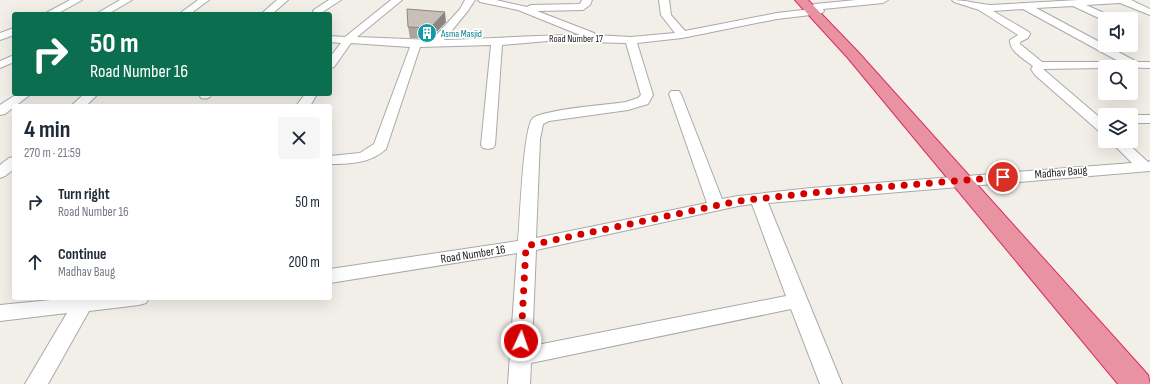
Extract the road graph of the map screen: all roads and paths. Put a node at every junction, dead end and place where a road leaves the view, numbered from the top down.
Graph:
1 (77, 0) edge
2 (127, 0) edge
3 (204, 0) edge
4 (283, 0) edge
5 (336, 0) edge
6 (397, 0) edge
7 (470, 0) edge
8 (490, 0) edge
9 (587, 0) edge
10 (664, 0) edge
11 (883, 0) edge
12 (957, 0) edge
13 (1012, 0) edge
14 (1121, 0) edge
15 (1126, 0) edge
16 (1071, 2) edge
17 (811, 6) edge
18 (1025, 6) junction
19 (521, 8) junction
20 (982, 8) junction
21 (53, 12) edge
22 (105, 12) edge
23 (187, 12) edge
24 (268, 12) edge
25 (318, 12) dead end
26 (1150, 12) edge
27 (1098, 14) edge
28 (12, 32) edge
29 (682, 35) junction
30 (0, 37) edge
31 (599, 38) junction
32 (332, 39) edge
33 (349, 39) junction
34 (12, 40) edge
35 (631, 40) junction
36 (497, 42) junction
37 (436, 43) junction
38 (416, 44) junction
39 (0, 52) edge
40 (12, 54) edge
41 (12, 59) edge
42 (1126, 60) edge
43 (332, 62) edge
44 (0, 65) edge
45 (1098, 65) edge
46 (1138, 65) edge
47 (1150, 65) edge
48 (1040, 66) junction
49 (1138, 67) edge
50 (1150, 74) edge
51 (675, 94) dead end
52 (22, 96) edge
53 (90, 96) edge
54 (80, 104) edge
55 (0, 111) edge
56 (1150, 119) edge
57 (1098, 120) edge
58 (1138, 120) edge
59 (488, 145) dead end
60 (1125, 148) edge
61 (332, 160) edge
62 (12, 163) edge
63 (1147, 166) edge
64 (0, 173) edge
65 (966, 180) junction
66 (758, 199) junction
67 (716, 206) junction
68 (526, 246) junction
69 (332, 276) edge
70 (120, 300) edge
71 (797, 302) junction
72 (83, 304) junction
73 (0, 313) edge
74 (520, 357) junction
75 (1150, 378) edge
76 (36, 384) edge
77 (519, 384) edge
78 (831, 384) edge
79 (1137, 384) edge

1 - 21 street
2 - 22 street
3 - 23 street
4 - 24 street
5 - 25 street
6 - 33 street
7 - 37 street
8 - 19 street
9 - 19 street
10 - 29 street
11 - 17 street, Road Number 17
12 - 20 street
13 - 18 street
14 - 15 street
14 - 16 street
14 - 26 street
16 - 18 street
16 - 27 street
17 - 29 street, Road Number 17
17 - 65 highway
18 - 20 street
18 - 42 street
19 - 31 street
20 - 48 street
28 - 30 street
29 - 35 street, Road Number 17
30 - 34 street
31 - 35 street, Road Number 17
31 - 36 street, Road Number 17
32 - 33 street, Road Number 17
33 - 38 street, Road Number 17
33 - 43 street
35 - 68 street
36 - 37 street, Road Number 17
36 - 59 street
37 - 38 street, Road Number 17
38 - 61 street
39 - 40 street
41 - 44 street
45 - 48 street
46 - 47 street
48 - 57 street
49 - 50 street
51 - 67 street
52 - 55 street
53 - 54 street
56 - 58 street
60 - 63 street
62 - 64 street
63 - 65 street, Madhav Baug
65 - 66 street, Road Number 16
65 - 75 highway
65 - 79 highway
66 - 67 street, Road Number 16
66 - 71 street
67 - 68 street, Road Number 16
68 - 69 street, Road Number 16
68 - 74 street
70 - 72 street
71 - 74 street
71 - 78 street
72 - 73 street
72 - 76 street
74 - 77 street

